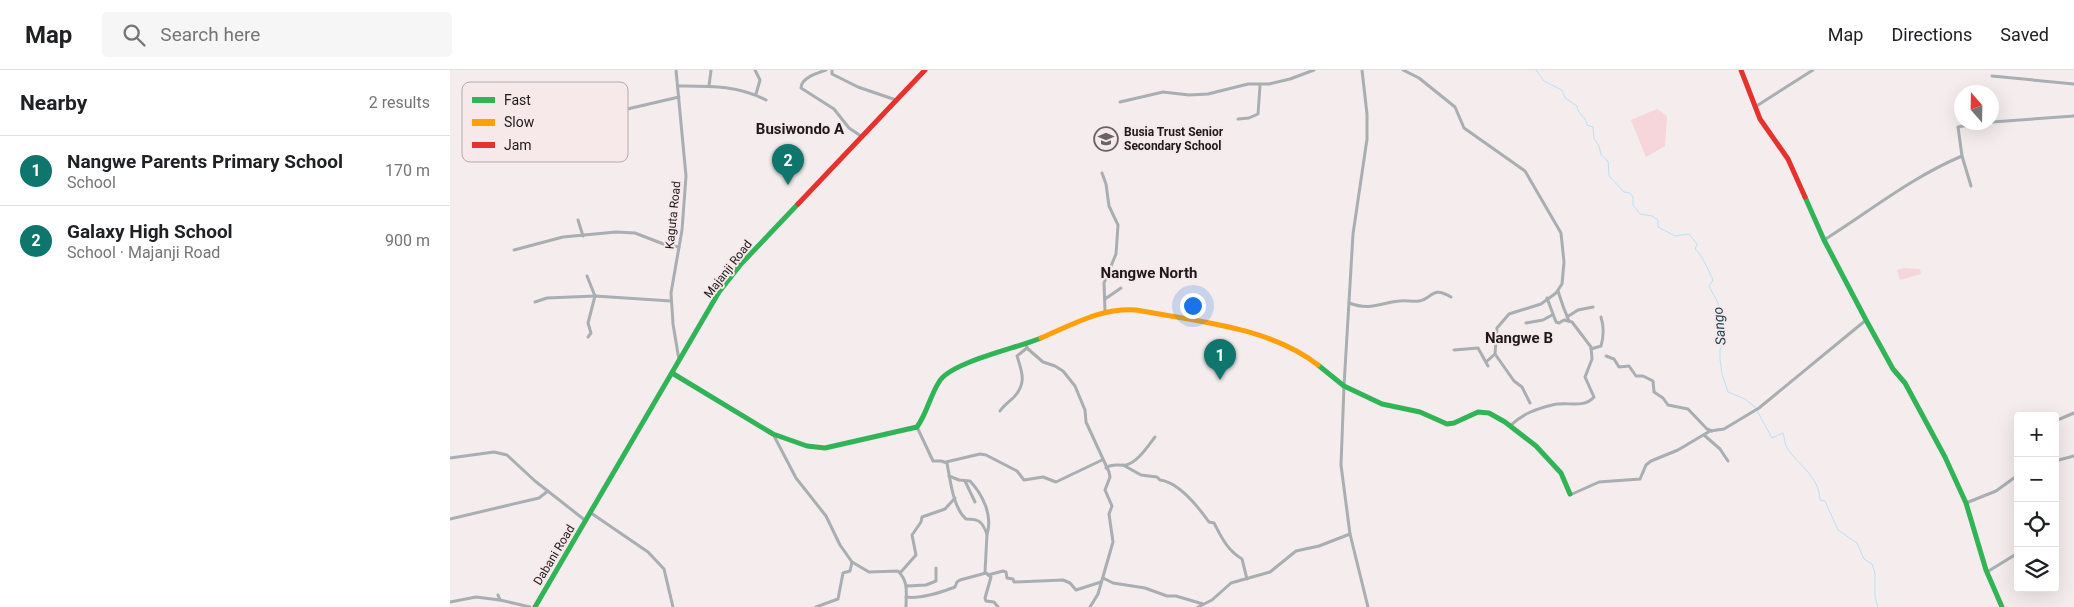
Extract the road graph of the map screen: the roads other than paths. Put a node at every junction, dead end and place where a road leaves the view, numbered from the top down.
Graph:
1 (676, 70) edge
2 (711, 70) edge
3 (755, 70) edge
4 (826, 70) edge
5 (832, 70) edge
6 (925, 70) edge
7 (1314, 70) edge
8 (1362, 70) edge
9 (1403, 70) edge
10 (1741, 70) edge
11 (1813, 70) edge
12 (1992, 76) dead end
13 (2074, 84) edge
14 (678, 86) junction
15 (709, 86) junction
16 (1260, 86) junction
17 (756, 94) junction
18 (679, 97) junction
19 (766, 100) dead end
20 (896, 100) junction
21 (1120, 102) dead end
22 (1755, 108) junction
23 (628, 109) edge
24 (2074, 116) edge
25 (1238, 119) dead end
26 (1999, 121) edge
27 (1958, 130) edge
28 (861, 136) junction
29 (1962, 156) junction
30 (1102, 172) dead end
31 (1971, 186) dead end
32 (578, 220) dead end
33 (584, 236) junction
34 (1824, 240) junction
35 (679, 247) junction
36 (514, 250) dead end
37 (587, 276) dead end
38 (1121, 288) dead end
39 (1558, 291) junction
40 (595, 296) junction
41 (1451, 297) dead end
42 (1547, 298) junction
43 (1105, 299) junction
44 (671, 301) junction
45 (535, 302) dead end
46 (1349, 303) junction
47 (1593, 307) dead end
48 (1105, 311) junction
49 (1552, 315) junction
50 (1601, 317) dead end
51 (1568, 319) junction
52 (1866, 320) junction
53 (1526, 323) dead end
54 (588, 337) dead end
55 (1026, 346) junction
56 (1591, 349) junction
57 (1454, 350) dead end
58 (1495, 354) junction
59 (1606, 356) dead end
60 (679, 361) junction
61 (1486, 362) junction
62 (1488, 366) dead end
63 (672, 373) junction
64 (1344, 386) junction
65 (1530, 403) dead end
66 (1000, 411) dead end
67 (2074, 413) edge
68 (2059, 419) edge
69 (1510, 426) junction
70 (917, 427) junction
71 (1707, 430) junction
72 (1715, 430) junction
73 (773, 434) junction
74 (1703, 435) junction
75 (1155, 437) dead end
76 (2074, 456) edge
77 (450, 458) edge
78 (1102, 460) junction
79 (2059, 460) edge
80 (1728, 461) dead end
81 (945, 462) junction
82 (1123, 465) junction
83 (1106, 468) junction
84 (948, 476) junction
85 (2014, 478) edge
86 (965, 481) junction
87 (548, 491) junction
88 (1570, 494) joint
89 (955, 498) junction
90 (975, 502) dead end
91 (1966, 503) junction
92 (591, 513) junction
93 (450, 519) edge
94 (586, 521) junction
95 (987, 534) junction
96 (1350, 534) junction
97 (2014, 555) edge
98 (852, 562) junction
99 (936, 568) dead end
100 (1987, 572) junction
101 (900, 573) junction
102 (987, 574) junction
103 (1103, 580) junction
104 (1247, 580) junction
105 (907, 586) junction
106 (498, 595) dead end
107 (906, 597) junction
108 (500, 600) junction
109 (450, 602) edge
110 (1204, 605) edge
111 (530, 607) edge
112 (535, 607) edge
113 (672, 607) edge
114 (816, 607) edge
115 (906, 607) edge
116 (998, 607) edge
117 (1090, 607) edge
118 (1198, 607) edge
119 (1368, 607) edge
120 (2002, 607) edge

1 - 14 street, Kaguta Road
2 - 15 street
3 - 17 street
4 - 28 street
5 - 20 street
6 - 20 street, Majanji Road
7 - 16 street
8 - 46 street
9 - 39 street
10 - 22 street
11 - 22 street
12 - 13 street
14 - 15 street
14 - 18 street, Kaguta Road
15 - 17 street
16 - 21 street
16 - 25 street
17 - 19 street
18 - 23 street
18 - 35 street, Kaguta Road
20 - 28 street, Majanji Road
22 - 34 street
24 - 26 street
27 - 29 street
28 - 60 street, Majanji Road
29 - 31 street
29 - 34 street
30 - 43 street
32 - 33 street
33 - 35 street
33 - 36 street
34 - 52 street
35 - 44 street, Kaguta Road
37 - 40 street
38 - 43 street
39 - 42 street
39 - 51 street
40 - 44 street
40 - 45 street
40 - 54 street
41 - 46 street
42 - 49 street
42 - 58 street
43 - 48 street
44 - 60 street, Kaguta Road
46 - 64 street
47 - 51 street
48 - 55 street
48 - 64 street
49 - 51 street
49 - 53 street
50 - 56 street
51 - 56 street
52 - 72 street
52 - 91 street
55 - 66 street
55 - 70 street
55 - 78 street
56 - 69 street
57 - 61 street
58 - 61 street
58 - 65 street
59 - 71 street
60 - 63 street, Majanji Road
61 - 62 street
63 - 73 street
63 - 92 street, Majanji Road
64 - 69 street
64 - 96 street
67 - 68 street
69 - 88 street
70 - 73 street
70 - 81 street
71 - 72 street
71 - 74 street
72 - 74 street
73 - 98 street
74 - 80 street
74 - 88 street
75 - 82 street
76 - 79 street
77 - 87 street
78 - 81 street
78 - 83 street
81 - 84 street
82 - 83 street
82 - 104 street
83 - 103 street
84 - 86 street
84 - 89 street
85 - 91 street
86 - 90 street
86 - 95 street
87 - 93 street
87 - 94 street
89 - 95 street
89 - 101 street
91 - 100 street
92 - 94 street, Dabani Road
92 - 113 street
94 - 112 street, Dabani Road
95 - 102 street
96 - 104 street
96 - 119 street
97 - 100 street
98 - 101 street
98 - 114 street
99 - 105 street
100 - 120 street
101 - 105 street
102 - 103 street
102 - 107 street
102 - 116 street
103 - 110 street
103 - 117 street
104 - 110 street
105 - 107 street
106 - 108 street
107 - 115 street
108 - 109 street
108 - 111 street
110 - 118 street

